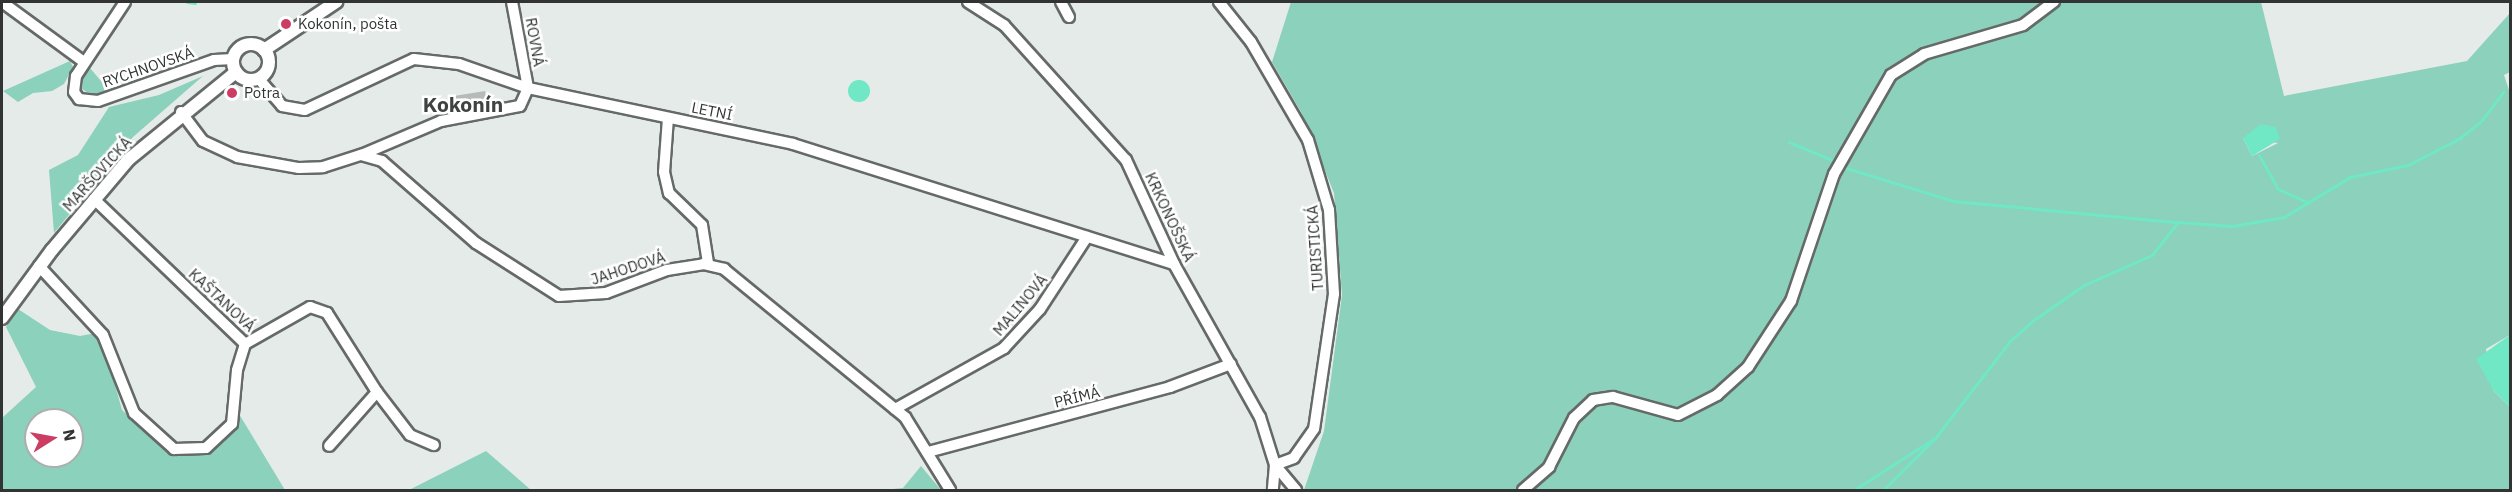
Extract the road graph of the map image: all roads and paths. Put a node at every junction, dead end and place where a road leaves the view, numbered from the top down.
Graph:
1 (2, 2) edge
2 (125, 2) edge
3 (336, 2) edge
4 (512, 2) edge
5 (968, 2) edge
6 (1061, 2) edge
7 (1219, 2) edge
8 (2054, 2) edge
9 (1069, 17) dead end
10 (264, 50) junction
11 (233, 58) junction
12 (84, 62) junction
13 (236, 72) junction
14 (258, 78) junction
15 (528, 88) junction
16 (181, 112) junction
17 (669, 118) junction
18 (361, 155) junction
19 (94, 199) junction
20 (1087, 237) junction
21 (708, 264) junction
22 (1174, 264) junction
23 (39, 266) junction
24 (2, 318) edge
25 (246, 344) junction
26 (1231, 364) junction
27 (377, 392) junction
28 (896, 409) junction
29 (434, 445) dead end
30 (329, 446) dead end
31 (928, 452) junction
32 (1275, 465) junction
33 (1294, 487) edge
34 (950, 490) edge
35 (1273, 490) edge
36 (1523, 490) edge

1 - 12 street
2 - 12 street, RYCHNOVSKÁ
3 - 10 main road
4 - 15 street, ROVNÁ
5 - 22 street, KRKONOŠSKÁ
6 - 9 street
7 - 32 street, TURISTICKÁ
8 - 36 street
10 - 11 main road
10 - 14 main road
11 - 12 street, RYCHNOVSKÁ
11 - 13 main road
13 - 14 main road
13 - 16 main road, MARŠOVICKÁ
14 - 15 street, LETNÍ
15 - 17 street, LETNÍ
15 - 18 street
16 - 18 street
16 - 19 main road, MARŠOVICKÁ
17 - 20 street, LETNÍ
17 - 21 street
18 - 21 street, JAHODOVÁ
19 - 23 main road, MARŠOVICKÁ
19 - 25 street, KAŠTANOVÁ
20 - 22 street, LETNÍ
20 - 28 street, MALINOVÁ
21 - 28 street
22 - 26 street, KRKONOŠSKÁ
23 - 24 main road, MARŠOVICKÁ
23 - 25 street
25 - 27 street, KAŠTANOVÁ
26 - 31 street, PŘÍMÁ
26 - 32 street, KRKONOŠSKÁ
27 - 29 street
27 - 30 street
28 - 31 street
31 - 34 street
32 - 33 street
32 - 35 street, KRKONOŠSKÁ

